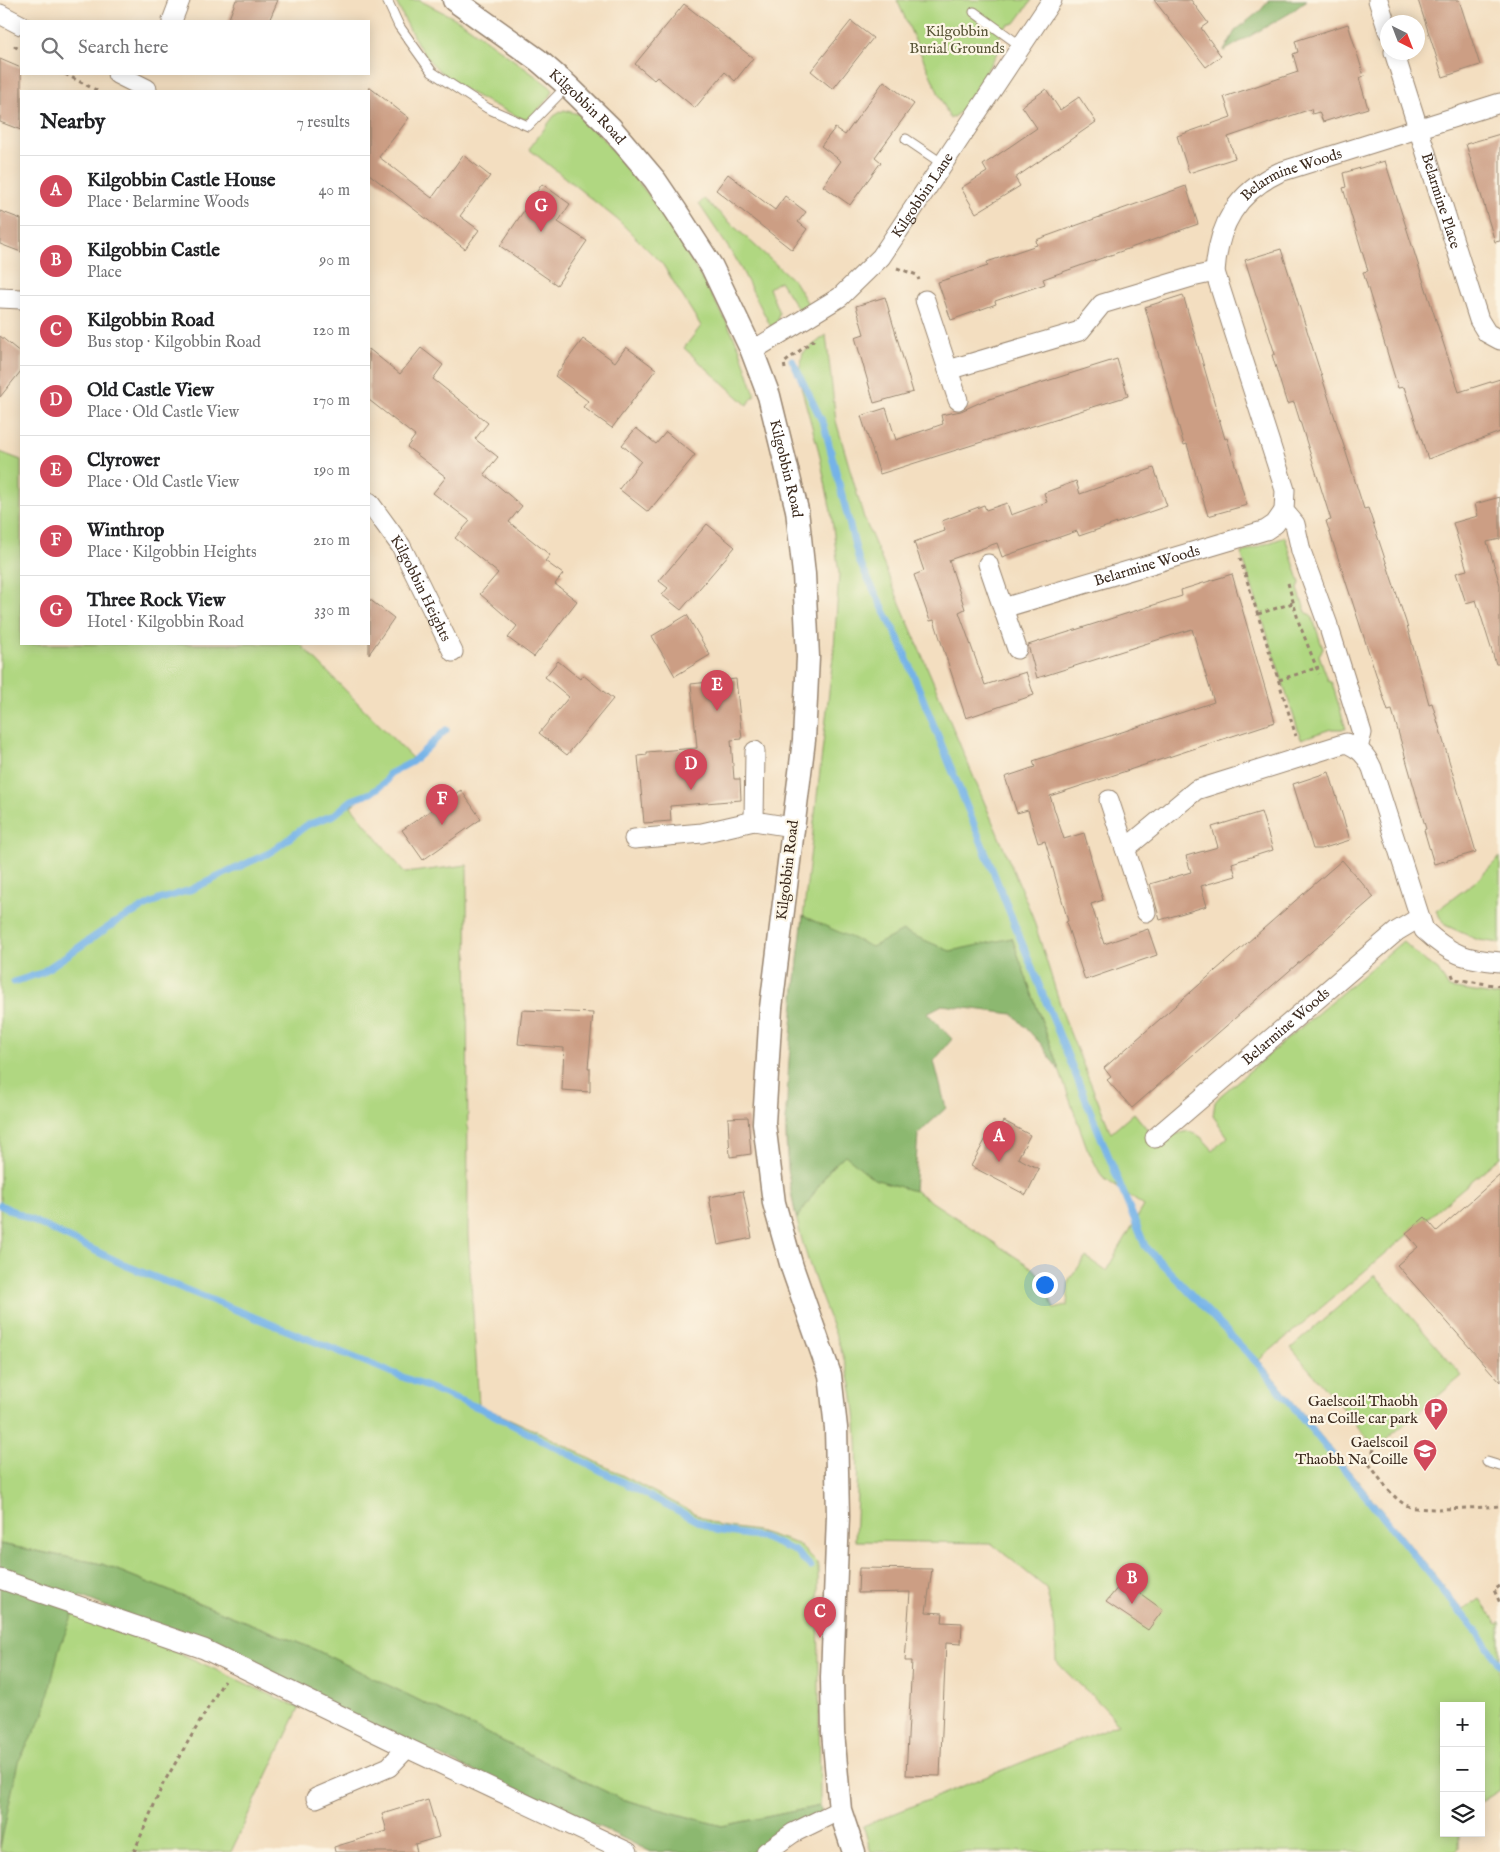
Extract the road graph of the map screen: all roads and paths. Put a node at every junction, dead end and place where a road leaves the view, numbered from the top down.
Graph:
1 (180, 0) edge
2 (387, 0) edge
3 (454, 0) edge
4 (1052, 0) edge
5 (1378, 0) edge
6 (974, 12) joint
7 (0, 14) edge
8 (1383, 15) edge
9 (172, 20) edge
10 (20, 24) edge
11 (1021, 46) junction
12 (938, 52) dead end
13 (1397, 60) edge
14 (67, 75) edge
15 (120, 75) edge
16 (149, 85) edge
17 (568, 86) junction
18 (96, 90) edge
19 (1500, 103) edge
20 (1418, 128) junction
21 (906, 139) dead end
22 (943, 164) junction
23 (1215, 272) junction
24 (0, 298) edge
25 (20, 299) edge
26 (925, 300) dead end
27 (1500, 340) edge
28 (752, 350) junction
29 (948, 370) junction
30 (958, 400) dead end
31 (370, 503) edge
32 (1284, 511) junction
33 (1234, 539) junction
34 (988, 564) dead end
35 (1316, 595) junction
36 (1003, 608) junction
37 (1258, 614) junction
38 (1016, 649) dead end
39 (453, 652) dead end
40 (1340, 660) junction
41 (1279, 680) junction
42 (1358, 748) junction
43 (755, 751) dead end
44 (1303, 755) junction
45 (1109, 800) dead end
46 (754, 821) junction
47 (792, 827) junction
48 (634, 839) dead end
49 (1125, 849) junction
50 (1146, 912) dead end
51 (1419, 918) junction
52 (1500, 962) edge
53 (1155, 1138) dead end
54 (1374, 1449) dead end
55 (1487, 1462) dead end
56 (1500, 1466) edge
57 (1500, 1506) edge
58 (0, 1578) edge
59 (1500, 1586) edge
60 (1500, 1603) edge
61 (232, 1662) junction
62 (406, 1748) junction
63 (316, 1798) dead end
64 (840, 1810) junction
65 (134, 1852) edge
66 (628, 1852) edge
67 (766, 1852) edge
68 (854, 1852) edge

1 - 9 street
2 - 17 lane
3 - 17 street, Kilgobbin Road
4 - 11 street, Kilgobbin Lane
5 - 8 street
6 - 11 lane
6 - 12 path
7 - 10 street
11 - 22 street, Kilgobbin Lane
13 - 20 street, Belarmine Place
14 - 18 path
15 - 16 street
17 - 28 street, Kilgobbin Road
19 - 20 street, Belarmine Woods
20 - 23 street, Belarmine Woods
20 - 27 street, Belarmine Place
21 - 22 lane
22 - 28 street, Kilgobbin Lane
23 - 29 street
23 - 32 street, Belarmine Woods
24 - 25 street
26 - 29 street
28 - 47 street, Kilgobbin Road
29 - 30 street
31 - 39 street, Kilgobbin Heights
32 - 33 street, Belarmine Woods
32 - 35 street
33 - 36 street, Belarmine Woods
33 - 37 path
34 - 36 street
35 - 37 path
35 - 40 street
36 - 38 street
37 - 41 path
40 - 41 path
40 - 42 street
41 - 44 path
42 - 44 street
42 - 51 street
43 - 46 street
44 - 49 street
45 - 49 street
46 - 47 street
46 - 48 street
47 - 64 street, Kilgobbin Road
49 - 50 street
51 - 52 street
51 - 53 street, Belarmine Woods
54 - 57 path
55 - 56 lane
58 - 61 street
59 - 60 path
61 - 62 street
61 - 65 path
62 - 63 street
62 - 66 street
64 - 67 street
64 - 68 street, Kilgobbin Road

